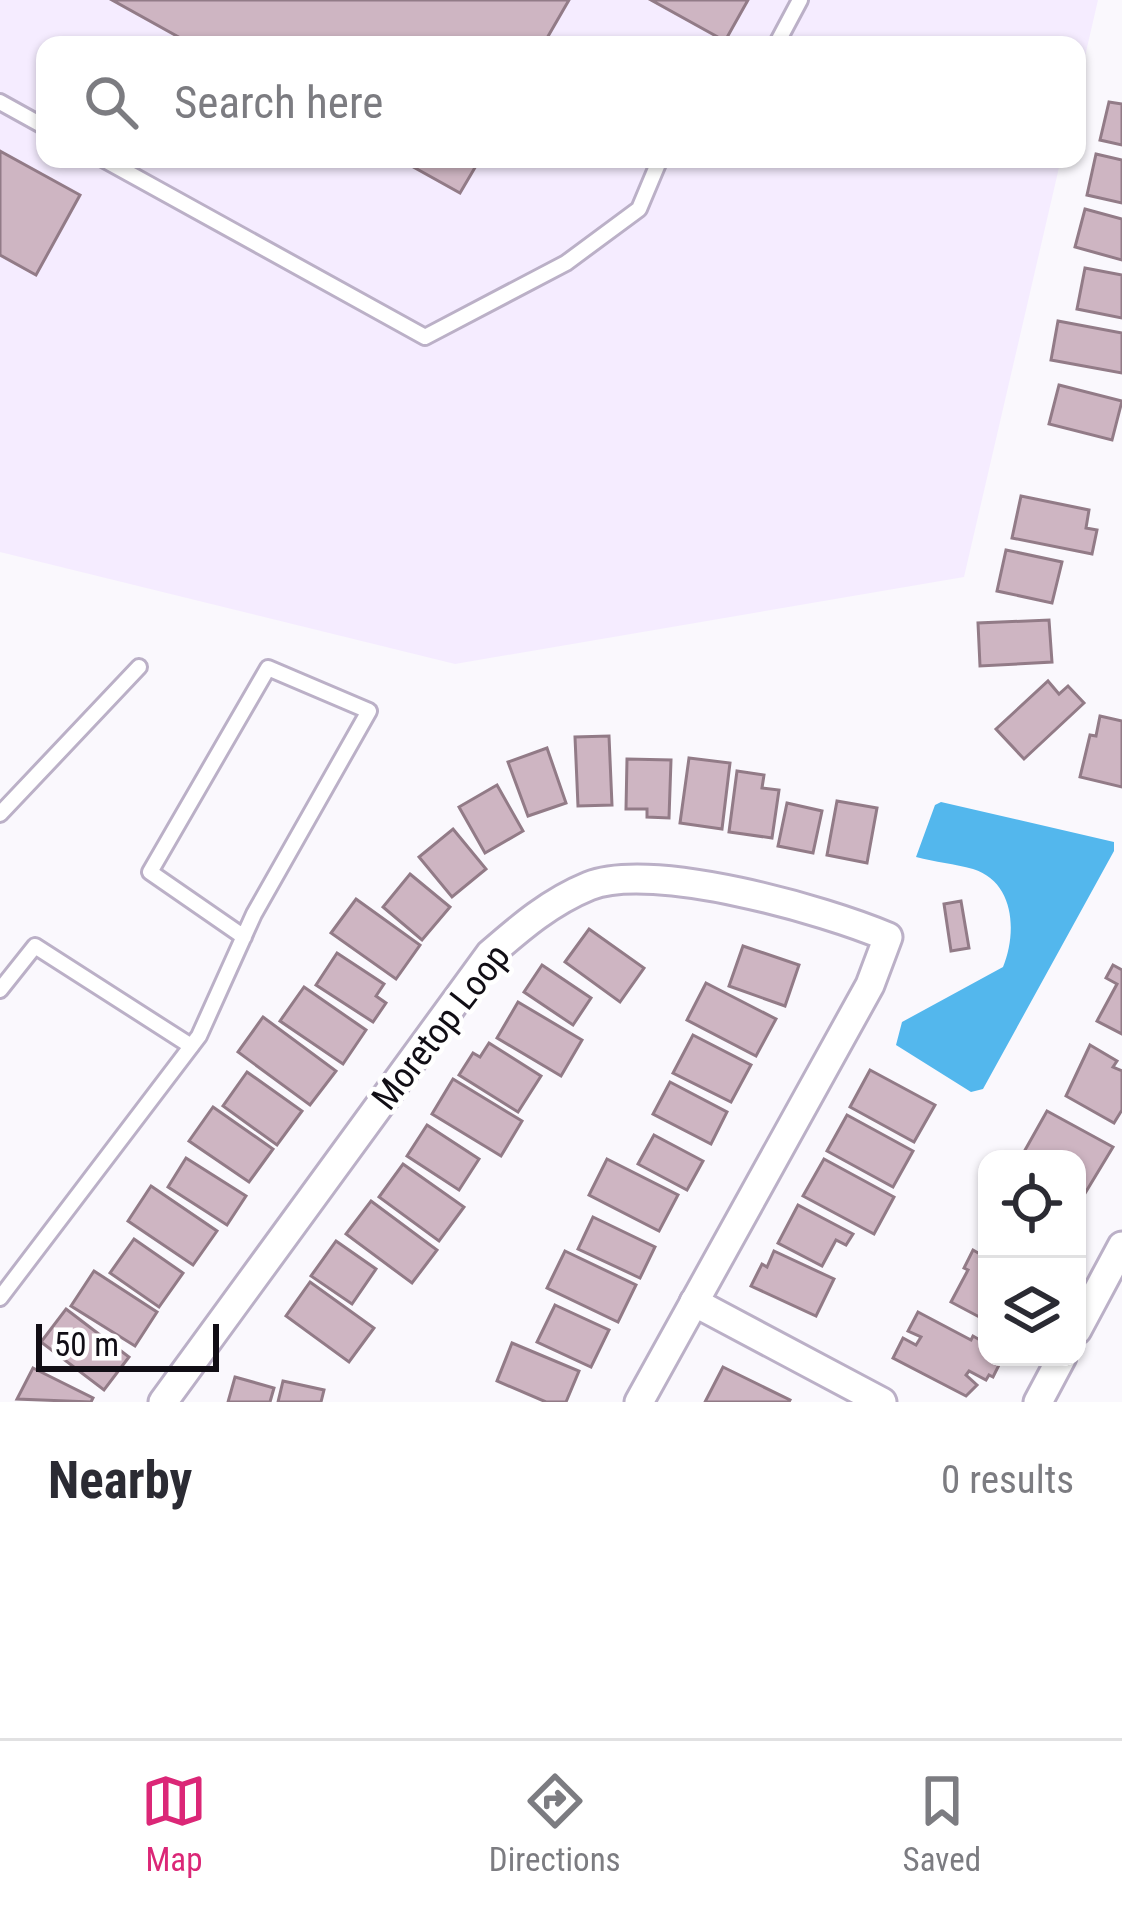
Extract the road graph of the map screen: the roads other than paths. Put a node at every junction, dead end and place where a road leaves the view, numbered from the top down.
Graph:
1 (800, 0) edge
2 (781, 36) edge
3 (0, 102) edge
4 (36, 122) edge
5 (120, 168) edge
6 (656, 168) edge
7 (139, 667) dead end
8 (0, 814) edge
9 (244, 937) junction
10 (0, 990) edge
11 (190, 1046) junction
12 (1122, 1246) edge
13 (0, 1298) edge
14 (1110, 1299) edge
15 (694, 1302) junction
16 (1086, 1322) edge
17 (1057, 1366) edge
18 (163, 1402) edge
19 (639, 1402) edge
20 (882, 1402) edge
21 (1038, 1402) edge

1 - 2 lane
3 - 4 lane
5 - 6 lane
7 - 8 lane
9 - 9 lane
9 - 11 lane
10 - 11 lane
11 - 13 lane
12 - 14 street
14 - 16 street
15 - 18 street, Moretop Loop
15 - 19 street, Moretop Loop
15 - 20 street
17 - 21 street

